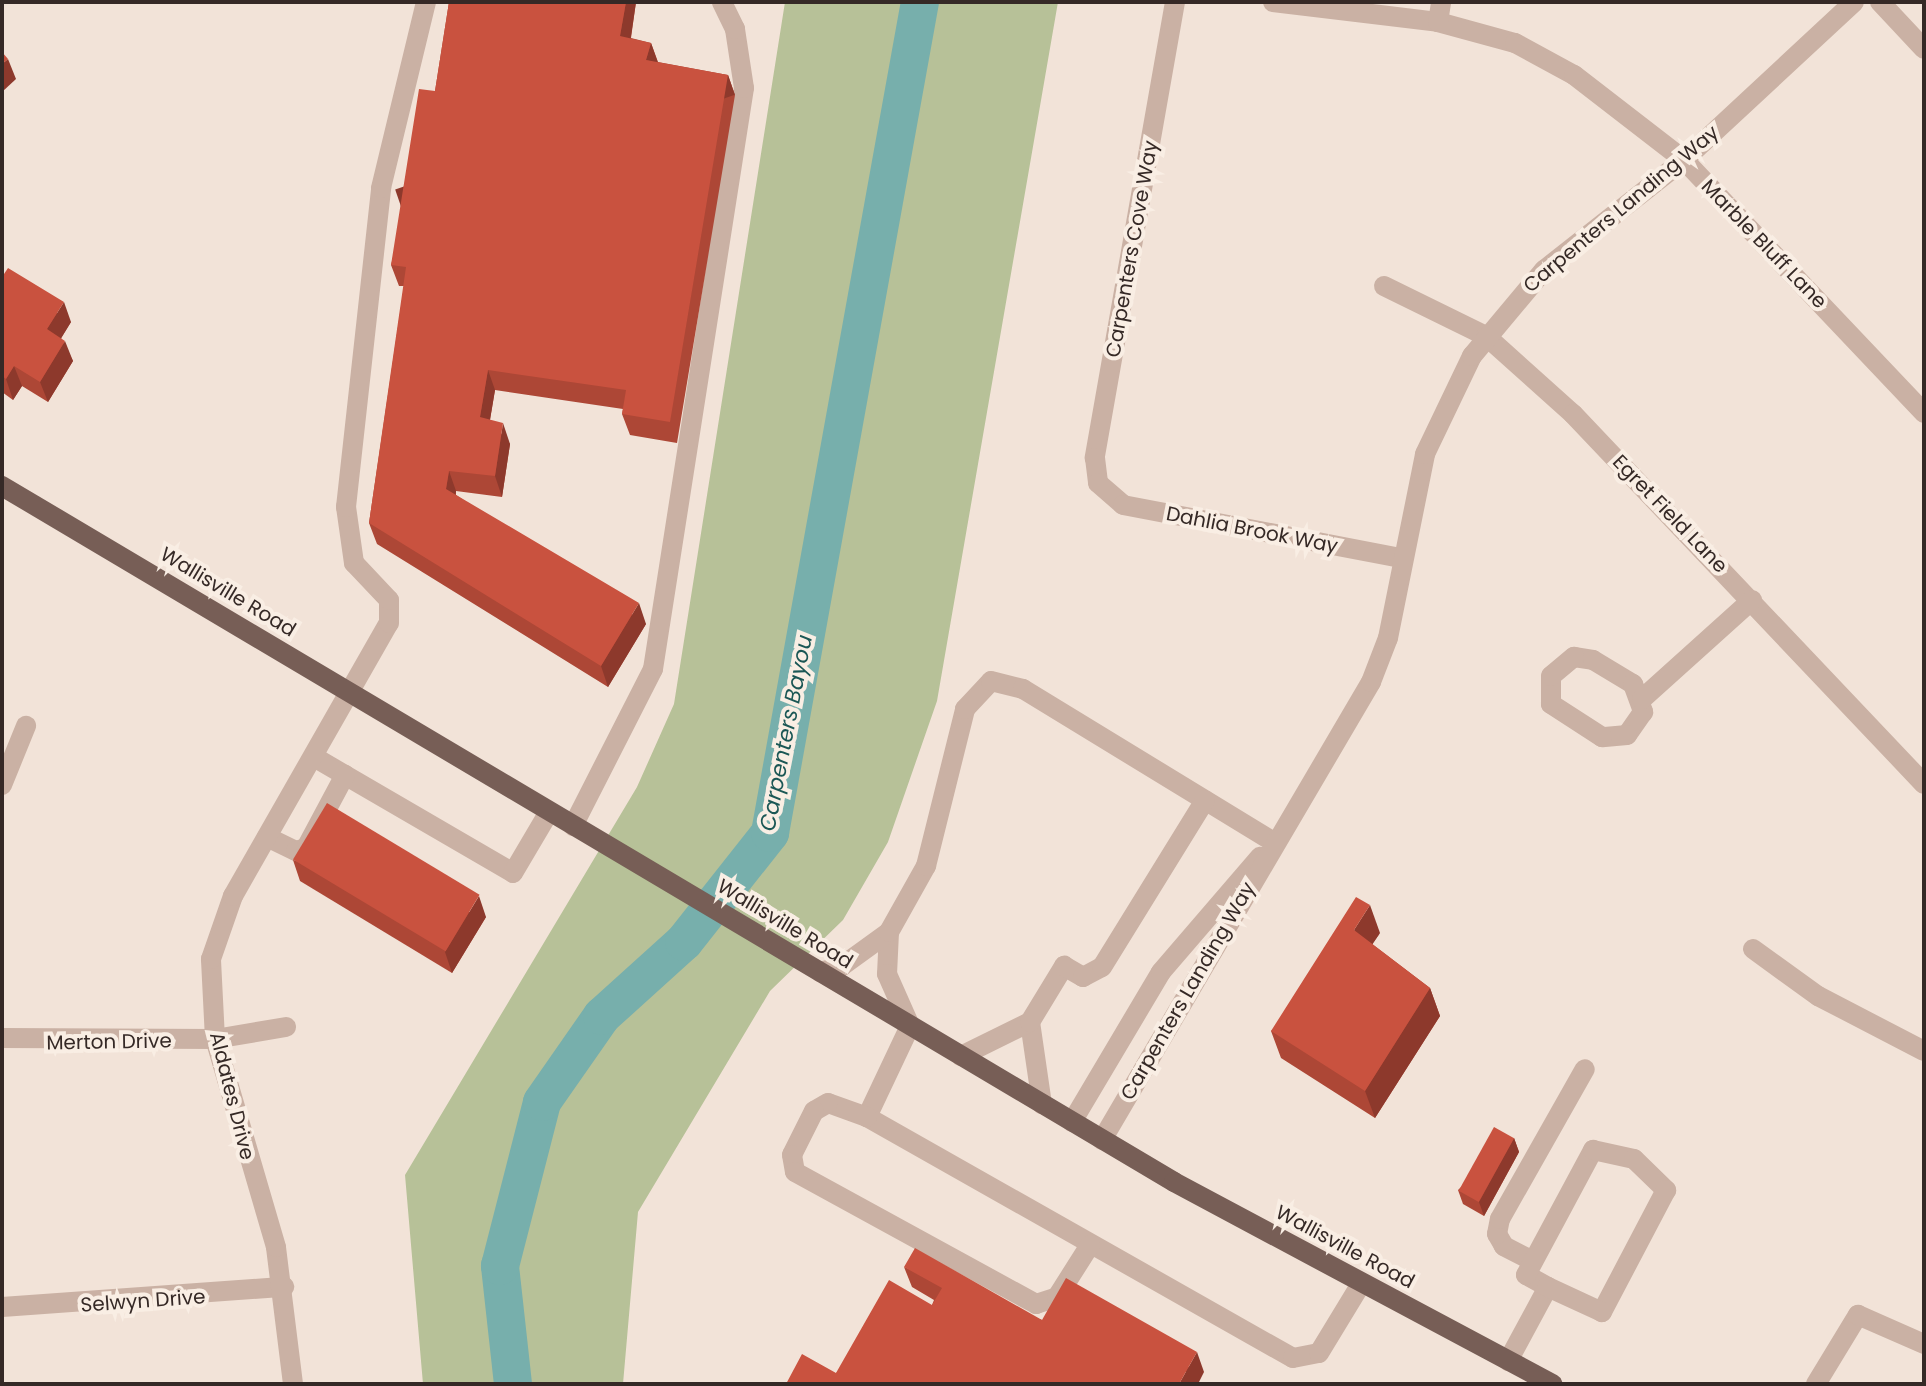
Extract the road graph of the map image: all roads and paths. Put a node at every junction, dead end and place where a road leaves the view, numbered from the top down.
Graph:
1 (426, 2) edge
2 (722, 2) edge
3 (1175, 2) edge
4 (1273, 2) edge
5 (1854, 2) edge
6 (1880, 2) edge
7 (1439, 12) edge
8 (1924, 49) edge
9 (1684, 160) junction
10 (1384, 286) dead end
11 (1486, 336) junction
12 (1924, 413) edge
13 (2, 486) edge
14 (1105, 493) joint
15 (1402, 558) junction
16 (1752, 600) junction
17 (349, 693) junction
18 (1642, 699) junction
19 (26, 726) dead end
20 (314, 757) junction
21 (345, 775) junction
22 (1924, 784) edge
23 (2, 785) edge
24 (1205, 800) junction
25 (549, 812) junction
26 (573, 826) junction
27 (267, 837) junction
28 (1275, 843) junction
29 (889, 932) junction
30 (1753, 949) dead end
31 (820, 972) junction
32 (1030, 1022) junction
33 (910, 1026) junction
34 (286, 1027) dead end
35 (2, 1038) edge
36 (215, 1039) junction
37 (1924, 1051) edge
38 (961, 1056) junction
39 (1585, 1069) dead end
40 (1042, 1104) junction
41 (867, 1117) junction
42 (1072, 1122) junction
43 (1102, 1140) junction
44 (1090, 1245) junction
45 (1533, 1261) junction
46 (1361, 1284) junction
47 (284, 1287) junction
48 (1548, 1287) junction
49 (2, 1307) edge
50 (1924, 1344) edge
51 (1508, 1361) junction
52 (293, 1384) edge
53 (1553, 1384) edge
54 (1816, 1384) edge

1 - 17 street, Aldates Drive
2 - 26 street
3 - 14 street, Carpenters Cove Way
4 - 7 street, Marble Bluff Lane
5 - 9 street, Carpenters Landing Way
6 - 8 street
7 - 9 street, Marble Bluff Lane
9 - 11 street, Carpenters Landing Way
9 - 12 street, Marble Bluff Lane
10 - 11 street, Egret Field Lane
11 - 15 street, Carpenters Landing Way
11 - 16 street, Egret Field Lane
13 - 17 main road, Wallisville Road
14 - 15 street, Dahlia Brook Way
15 - 28 street, Carpenters Landing Way
16 - 18 street
16 - 22 street, Egret Field Lane
17 - 20 street, Aldates Drive
17 - 25 main road, Wallisville Road
18 - 18 street
19 - 23 street
20 - 21 street
20 - 27 street, Aldates Drive
21 - 25 street
21 - 27 street
24 - 28 street
24 - 29 street
24 - 32 street
25 - 26 main road, Wallisville Road
26 - 31 main road, Wallisville Road
27 - 36 street, Aldates Drive
28 - 42 street, Carpenters Landing Way
28 - 43 street, Carpenters Landing Way
29 - 31 street
29 - 33 street
30 - 37 street
31 - 33 main road, Wallisville Road
32 - 38 street
32 - 40 street
33 - 38 main road, Wallisville Road
33 - 41 street
34 - 36 street, Merton Drive
35 - 36 street, Merton Drive
36 - 47 street, Aldates Drive
38 - 40 main road, Wallisville Road
39 - 45 street
40 - 42 main road, Wallisville Road
41 - 44 street
41 - 44 street
42 - 43 main road, Wallisville Road
43 - 46 main road, Wallisville Road
44 - 46 street
45 - 48 street
45 - 48 street
46 - 51 main road, Wallisville Road
47 - 49 street, Selwyn Drive
47 - 52 street, Aldates Drive
48 - 51 street
50 - 54 street
51 - 53 main road, Wallisville Road

